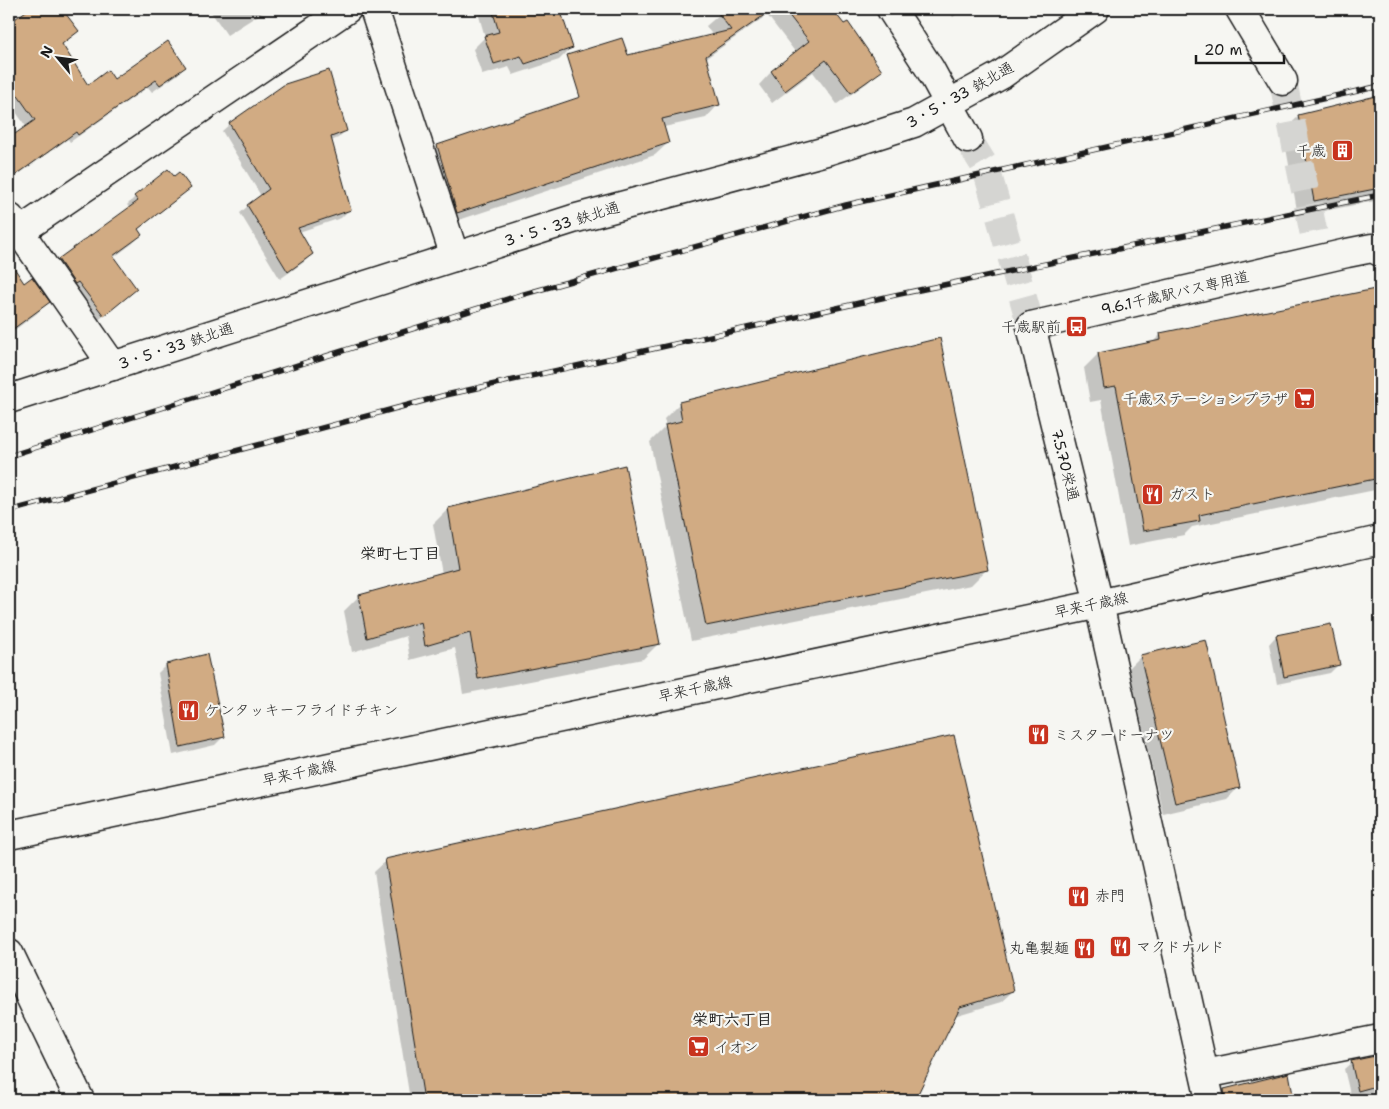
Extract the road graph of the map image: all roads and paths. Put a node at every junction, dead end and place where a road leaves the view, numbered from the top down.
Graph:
1 (347, 9) edge
2 (374, 9) edge
3 (891, 9) edge
4 (1095, 9) edge
5 (1240, 9) edge
6 (1283, 81) tunnel mouth
7 (949, 104) junction
8 (968, 139) tunnel mouth
9 (14, 224) edge
10 (1380, 252) edge
11 (455, 257) junction
12 (1031, 326) joint
13 (113, 366) junction
14 (9, 399) edge
15 (1380, 540) edge
16 (1099, 604) junction
17 (9, 834) edge
18 (9, 953) edge
19 (1380, 1038) edge
20 (1204, 1074) junction
21 (80, 1100) edge
22 (1210, 1100) edge

1 - 9 street
2 - 11 street
3 - 7 street
4 - 7 street, 3・5・33 鉄北通
5 - 6 street
7 - 8 street
7 - 11 street, 3・5・33 鉄北通
9 - 13 street
10 - 12 street, 9.6.1千歳駅バス専用道
11 - 13 street, 3・5・33 鉄北通
12 - 16 street, 7.5.70栄通
13 - 14 street, 3・5・33 鉄北通
15 - 16 street, 早来千歳線
16 - 17 street, 早来千歳線
16 - 20 street, 7.5.70栄通
18 - 21 street
19 - 20 street
20 - 22 street, 7.5.70栄通

